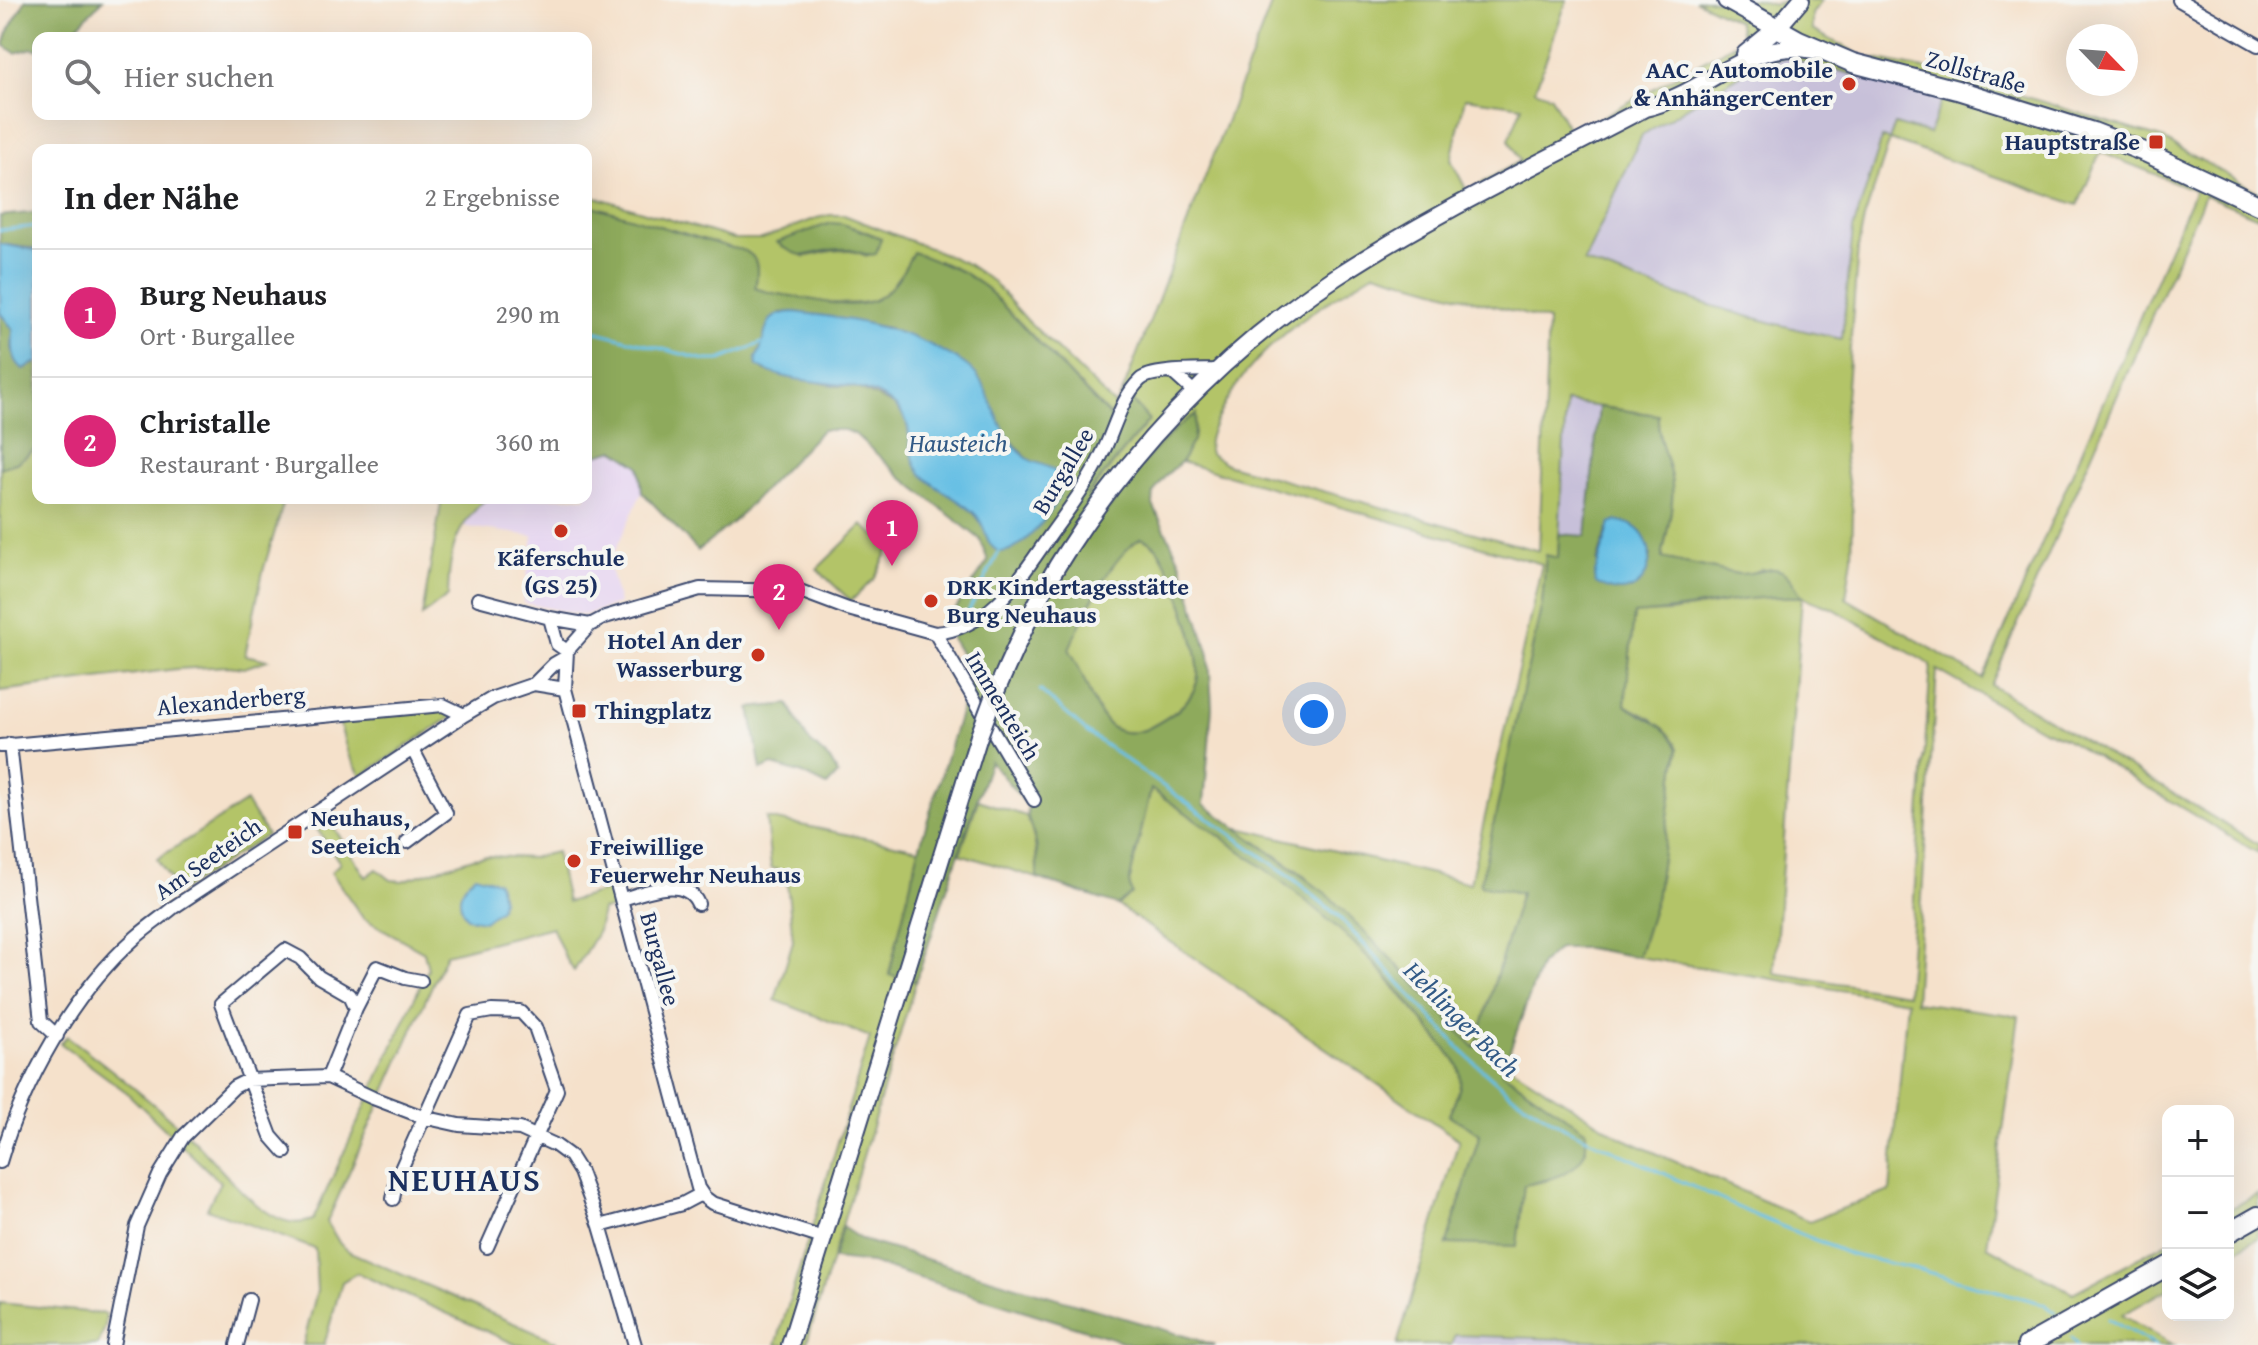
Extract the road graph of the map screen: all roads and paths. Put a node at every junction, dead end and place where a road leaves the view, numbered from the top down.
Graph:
1 (1727, 0) edge
2 (1801, 0) edge
3 (2179, 0) edge
4 (1778, 27) junction
5 (2258, 45) edge
6 (1831, 53) junction
7 (1645, 108) junction
8 (2256, 200) edge
9 (1218, 370) junction
10 (1173, 373) junction
11 (1194, 392) junction
12 (478, 599) dead end
13 (550, 618) junction
14 (590, 625) junction
15 (935, 633) junction
16 (566, 654) junction
17 (534, 684) junction
18 (565, 689) junction
19 (464, 715) junction
20 (5, 745) edge
21 (413, 750) junction
22 (1034, 800) dead end
23 (407, 842) dead end
24 (622, 899) junction
25 (698, 904) dead end
26 (421, 981) dead end
27 (356, 1008) junction
28 (57, 1036) junction
29 (328, 1077) junction
30 (248, 1080) junction
31 (423, 1117) junction
32 (536, 1136) junction
33 (285, 1152) dead end
34 (0, 1162) edge
35 (701, 1194) junction
36 (393, 1199) dead end
37 (2258, 1216) edge
38 (600, 1226) junction
39 (2234, 1230) edge
40 (823, 1238) junction
41 (487, 1247) dead end
42 (2162, 1269) edge
43 (249, 1300) dead end
44 (113, 1345) edge
45 (237, 1345) edge
46 (635, 1345) edge
47 (790, 1345) edge
48 (2027, 1345) edge

1 - 4 main road, Zollstraße
2 - 4 street
3 - 5 street
4 - 6 main road, Zollstraße
4 - 7 street
6 - 7 street
6 - 8 main road, Zollstraße
7 - 9 street
9 - 10 street, Burgallee
9 - 11 street
10 - 11 street
10 - 15 street, Burgallee
11 - 40 street, bridge
12 - 13 street
13 - 14 street
13 - 16 street
14 - 15 street
14 - 16 street
15 - 22 street, Immenteich
16 - 17 street, Am Seeteich
16 - 18 street, Burgallee
17 - 18 street, Am Seeteich
17 - 19 street, Am Seeteich
18 - 24 street, Burgallee
19 - 20 street, Alexanderberg
19 - 21 street, Am Seeteich
20 - 28 street
21 - 23 street
21 - 28 street, Am Seeteich
24 - 25 street
24 - 35 street, Burgallee
26 - 27 street
27 - 29 street
27 - 30 street
28 - 34 street, Am Seeteich
29 - 30 street
29 - 31 street
30 - 33 street
30 - 44 street
31 - 32 street
31 - 32 street
31 - 36 street
32 - 38 street
32 - 41 street
35 - 38 street
35 - 40 street
37 - 39 main road
38 - 46 street
40 - 47 street
42 - 48 main road
43 - 45 street

